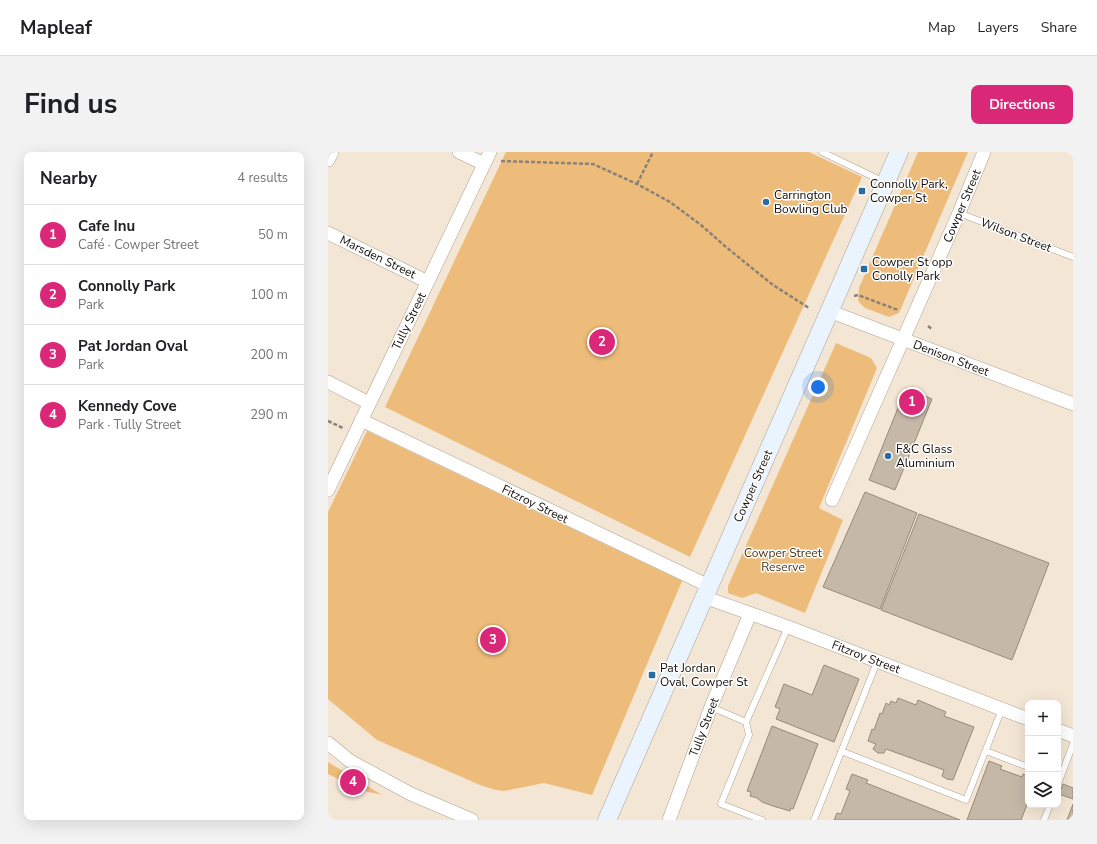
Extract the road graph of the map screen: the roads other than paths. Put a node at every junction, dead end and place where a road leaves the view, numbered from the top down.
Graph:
1 (332, 152) edge
2 (460, 152) edge
3 (822, 152) edge
4 (899, 152) edge
5 (984, 152) edge
6 (488, 157) edge
7 (328, 160) edge
8 (885, 182) junction
9 (959, 213) junction
10 (328, 233) edge
11 (1073, 257) edge
12 (428, 282) junction
13 (829, 311) junction
14 (903, 340) junction
15 (328, 382) edge
16 (369, 403) junction
17 (1073, 404) edge
18 (361, 420) junction
19 (328, 490) edge
20 (832, 500) dead end
21 (706, 592) junction
22 (750, 614) junction
23 (788, 627) junction
24 (877, 662) junction
25 (711, 707) junction
26 (1002, 709) junction
27 (1025, 718) edge
28 (746, 722) junction
29 (1061, 731) edge
30 (1073, 736) edge
31 (328, 743) edge
32 (1073, 744) edge
33 (986, 750) junction
34 (841, 751) junction
35 (1025, 766) edge
36 (1061, 776) edge
37 (1049, 808) edge
38 (607, 819) edge
39 (472, 820) edge
40 (669, 820) edge
41 (762, 820) edge
42 (814, 820) edge
43 (1044, 820) edge

1 - 7 street
2 - 6 street
3 - 8 lane
4 - 8 main road, Cowper Street
5 - 9 street, Cowper Street
6 - 12 street, Tully Street
8 - 13 main road, Cowper Street
9 - 11 lane, Wilson Street
9 - 14 street, Cowper Street
10 - 12 street, Marsden Street
12 - 16 street, Tully Street
13 - 14 street, Denison Street
13 - 21 main road, Cowper Street
14 - 17 street, Denison Street
14 - 20 street, Cowper Street
15 - 16 street
16 - 18 street, Tully Street
18 - 19 street, Tully Street
18 - 21 street, Fitzroy Street
21 - 22 street, Fitzroy Street
21 - 38 main road, Cowper Street
22 - 23 street, Fitzroy Street
22 - 25 street, Tully Street
23 - 24 street, Fitzroy Street
23 - 28 lane
24 - 26 street, Fitzroy Street
24 - 34 lane
25 - 28 lane
25 - 40 street, Tully Street
26 - 27 street, Fitzroy Street
26 - 33 lane
28 - 41 lane
29 - 30 street
31 - 39 street
32 - 36 lane
33 - 34 lane
33 - 35 lane
34 - 42 lane
37 - 43 lane

